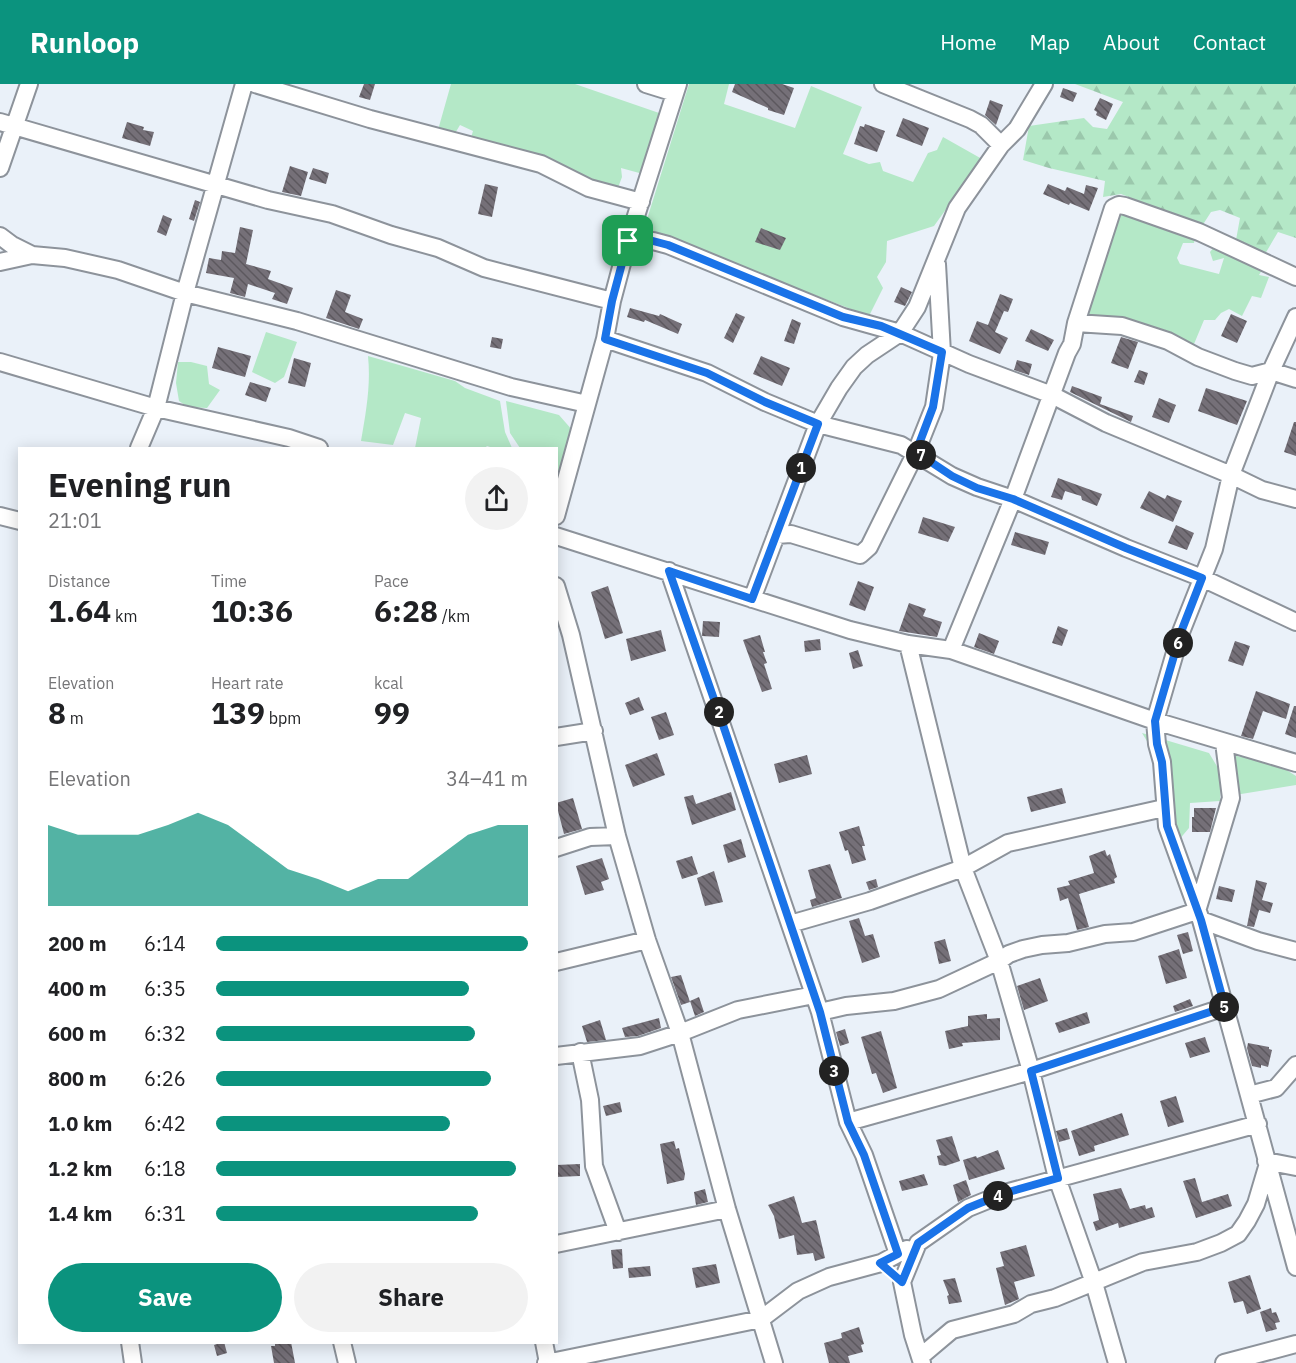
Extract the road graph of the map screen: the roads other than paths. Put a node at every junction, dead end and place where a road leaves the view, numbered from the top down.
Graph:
1 (29, 84) edge
2 (244, 84) edge
3 (255, 84) edge
4 (646, 84) edge
5 (883, 84) edge
6 (1044, 84) edge
7 (677, 89) edge
8 (7, 124) edge
9 (1001, 145) junction
10 (0, 168) edge
11 (216, 184) junction
12 (641, 202) junction
13 (0, 236) edge
14 (628, 241) junction
15 (32, 255) junction
16 (937, 255) junction
17 (0, 262) edge
18 (1296, 277) edge
19 (185, 293) junction
20 (612, 301) junction
21 (1296, 317) edge
22 (1076, 323) junction
23 (900, 333) junction
24 (605, 339) junction
25 (942, 352) junction
26 (0, 362) edge
27 (1271, 371) junction
28 (1296, 379) edge
29 (1052, 395) junction
30 (587, 404) junction
31 (156, 408) junction
32 (818, 424) junction
33 (139, 447) edge
34 (316, 447) edge
35 (916, 452) junction
36 (1231, 475) junction
37 (1013, 499) junction
38 (1296, 499) edge
39 (558, 509) edge
40 (0, 516) edge
41 (18, 520) edge
42 (776, 535) junction
43 (558, 537) edge
44 (669, 571) junction
45 (1202, 578) junction
46 (558, 593) edge
47 (752, 599) junction
48 (1296, 622) edge
49 (908, 644) junction
50 (951, 650) junction
51 (1155, 721) junction
52 (594, 731) junction
53 (558, 737) edge
54 (1224, 741) junction
55 (1296, 763) edge
56 (1164, 808) junction
57 (616, 836) junction
58 (558, 847) edge
59 (963, 868) junction
60 (1199, 915) junction
61 (790, 924) junction
62 (647, 940) junction
63 (1296, 951) edge
64 (558, 962) edge
65 (999, 962) junction
66 (814, 995) junction
67 (1225, 1007) junction
68 (820, 1012) junction
69 (680, 1033) junction
70 (580, 1053) junction
71 (558, 1056) edge
72 (1296, 1065) edge
73 (1031, 1071) junction
74 (1250, 1095) junction
75 (848, 1122) junction
76 (1257, 1124) junction
77 (1267, 1164) junction
78 (1296, 1167) edge
79 (1058, 1178) junction
80 (727, 1209) junction
81 (618, 1232) junction
82 (918, 1243) junction
83 (558, 1244) edge
84 (898, 1254) junction
85 (880, 1263) junction
86 (1296, 1267) edge
87 (902, 1282) junction
88 (1094, 1283) junction
89 (761, 1319) junction
90 (130, 1344) edge
91 (342, 1344) edge
92 (544, 1344) edge
93 (1296, 1344) edge
94 (921, 1360) edge
95 (133, 1363) edge
96 (347, 1363) edge
97 (547, 1363) edge
98 (774, 1363) edge
99 (1117, 1363) edge
100 (1224, 1363) edge

1 - 8 street
2 - 11 street
3 - 12 street
4 - 7 street
5 - 9 street
6 - 9 street
7 - 12 street
8 - 10 street
8 - 11 street
9 - 16 street
11 - 19 street
11 - 20 street
12 - 14 street
13 - 15 street
14 - 20 street
14 - 23 street
15 - 17 street
15 - 19 street
16 - 23 street
16 - 25 street
18 - 22 street
19 - 30 street
19 - 31 street
20 - 24 street
21 - 27 street
22 - 27 street
22 - 29 street
23 - 25 street
23 - 32 street
24 - 30 street
24 - 32 street
25 - 29 street
25 - 35 street
26 - 31 street
27 - 28 street
27 - 36 street
29 - 36 street
29 - 37 street
30 - 39 street
31 - 33 street
31 - 34 street
32 - 35 street
32 - 42 street
35 - 37 street
35 - 42 street
36 - 38 street
36 - 45 street
37 - 45 street
37 - 50 street
40 - 41 street
42 - 47 street
43 - 44 street
44 - 47 street
44 - 61 street
45 - 48 street
45 - 51 street
46 - 52 street
47 - 49 street
49 - 50 street
49 - 59 street
50 - 51 street
51 - 54 street
51 - 56 street
52 - 53 street
52 - 57 street
54 - 55 street
54 - 60 street
56 - 59 street
56 - 60 street
57 - 58 street
57 - 62 street
59 - 61 street
59 - 65 street
60 - 63 street
60 - 65 street
60 - 67 street
61 - 66 street
62 - 64 street
62 - 69 street
65 - 68 street
65 - 73 street
66 - 68 street
66 - 69 street
67 - 73 street
67 - 74 street
68 - 75 street
69 - 70 street
69 - 80 street
70 - 71 street
70 - 81 street
72 - 74 street
73 - 75 street
73 - 79 street
74 - 76 street
75 - 84 street
76 - 77 street
76 - 79 street
77 - 78 street
77 - 86 street
77 - 88 street
79 - 82 street
79 - 88 street
80 - 81 street
80 - 89 street
81 - 83 street
82 - 84 street
82 - 87 street
84 - 85 street
85 - 87 street
85 - 89 street
87 - 94 street
88 - 94 street
88 - 99 street
89 - 97 street
89 - 98 street
90 - 95 street
91 - 96 street
92 - 97 street
93 - 100 street

